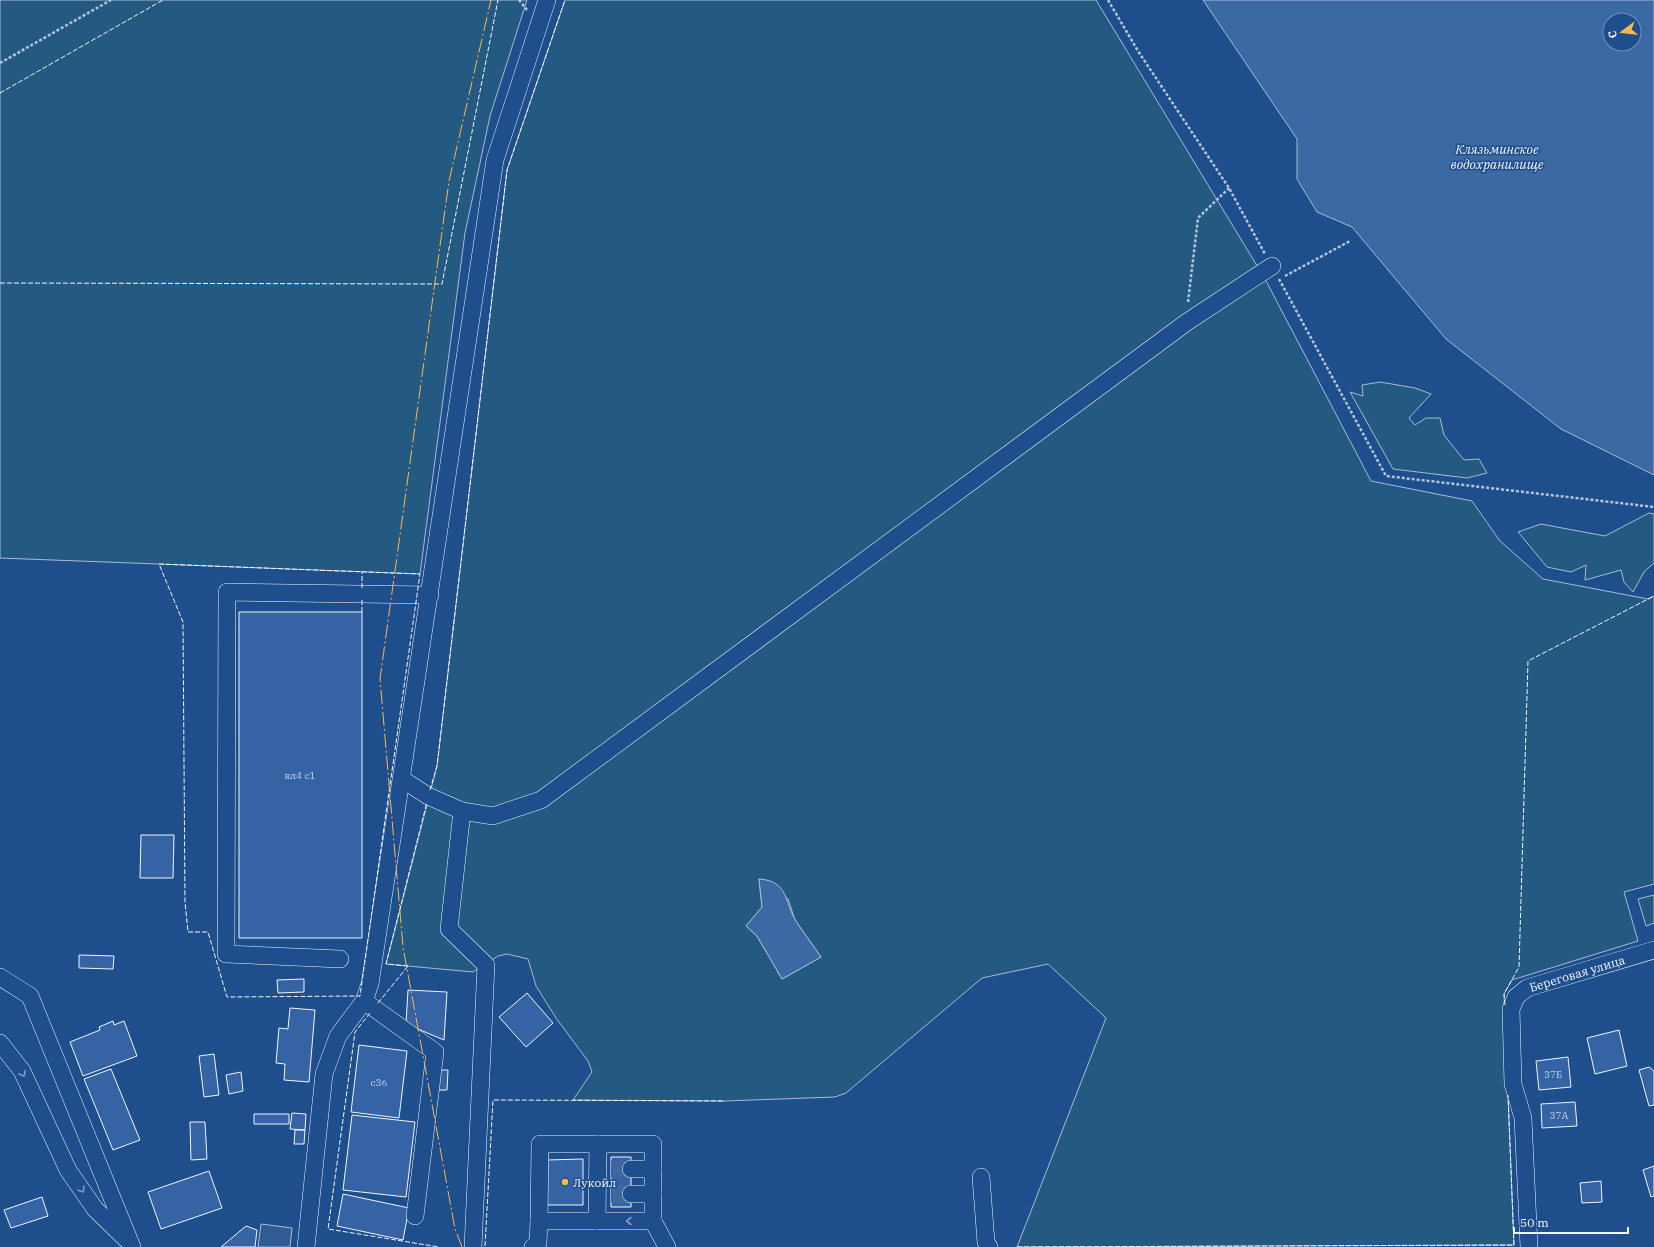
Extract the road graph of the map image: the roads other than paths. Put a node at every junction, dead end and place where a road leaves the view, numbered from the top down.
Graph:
1 (547, 0) edge
2 (1275, 273) road end
3 (430, 595) junction
4 (402, 779) junction
5 (462, 811) junction
6 (1654, 950) edge
7 (340, 959) dead end
8 (0, 977) edge
9 (364, 1001) junction
10 (0, 1043) edge
11 (598, 1144) junction
12 (631, 1169) tunnel mouth
13 (653, 1169) junction
14 (981, 1177) dead end
15 (631, 1194) tunnel mouth
16 (653, 1194) junction
17 (415, 1216) dead end
18 (539, 1221) junction
19 (597, 1221) junction
20 (653, 1221) junction
21 (131, 1245) edge
22 (306, 1247) edge
23 (473, 1247) edge
24 (533, 1247) edge
25 (667, 1247) edge
26 (989, 1247) edge
27 (1529, 1247) edge

1 - 3 street
2 - 5 street
3 - 4 street
3 - 7 street
4 - 5 street
4 - 9 street
5 - 23 street
6 - 27 street, Береговая улица
8 - 21 street
9 - 17 street
9 - 22 street
10 -> 21 street
11 - 13 street
11 - 18 street
11 - 19 street
12 - 13 street
13 - 16 street
14 - 26 street
15 - 16 street
16 - 20 street
18 - 19 street
18 - 24 street
20 -> 19 street
20 - 25 street

